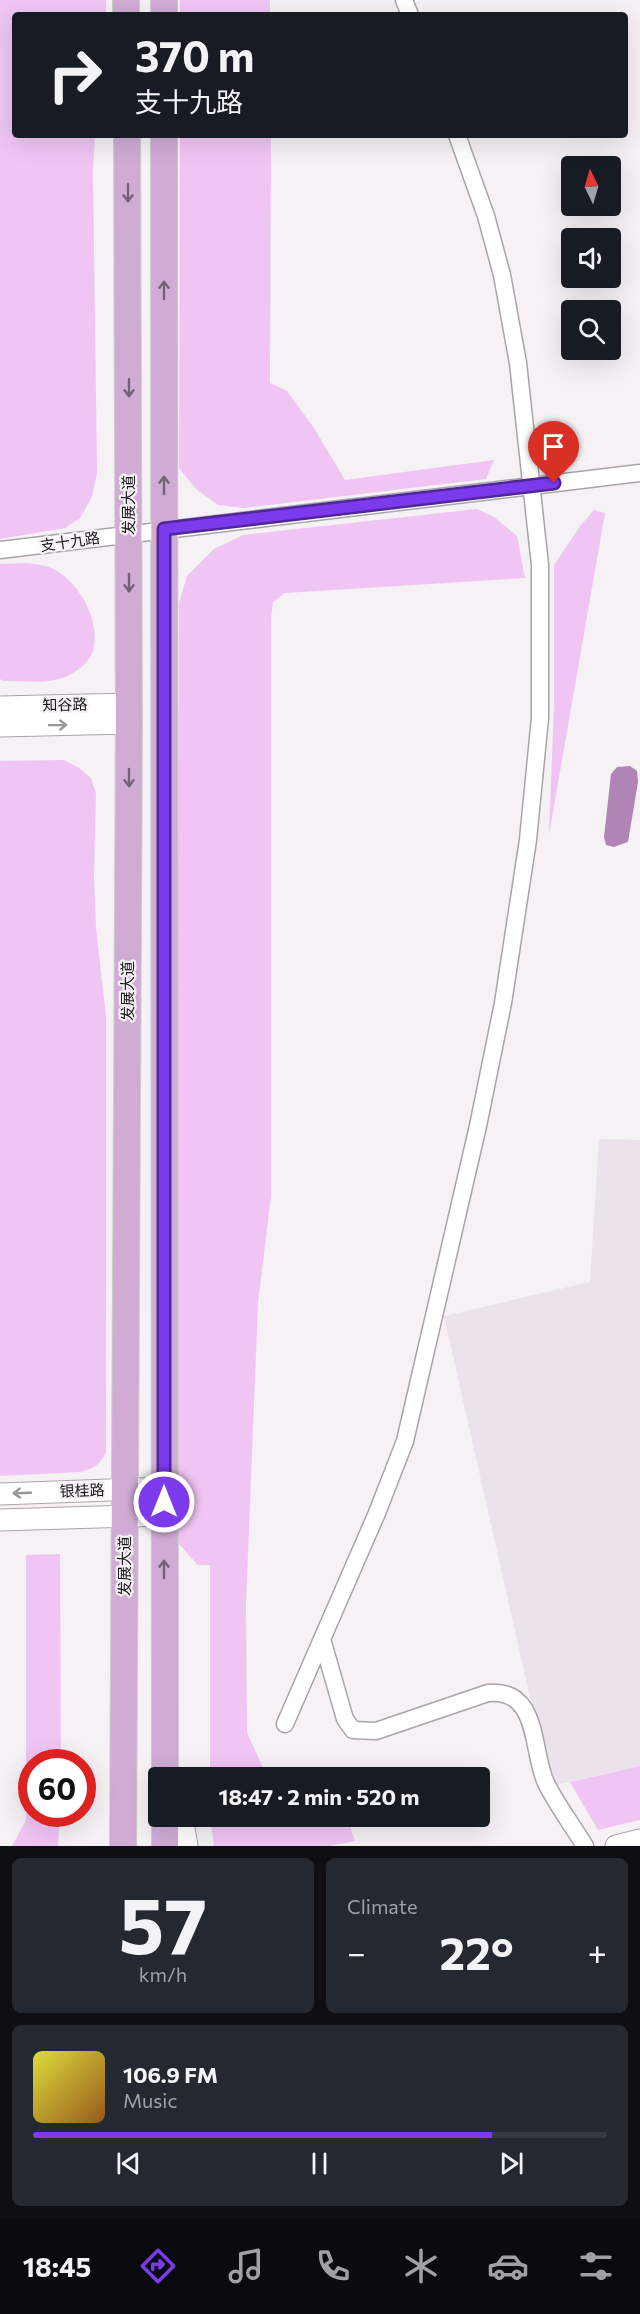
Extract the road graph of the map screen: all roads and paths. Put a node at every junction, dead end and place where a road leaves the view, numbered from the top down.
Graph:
1 (127, 138) edge
2 (164, 138) edge
3 (458, 138) edge
4 (640, 473) edge
5 (532, 486) junction
6 (164, 529) junction
7 (129, 534) junction
8 (0, 550) edge
9 (0, 707) edge
10 (129, 713) junction
11 (0, 726) edge
12 (164, 1488) junction
13 (125, 1489) junction
14 (0, 1494) edge
15 (164, 1515) junction
16 (125, 1516) junction
17 (0, 1520) edge
18 (164, 1628) junction
19 (124, 1631) junction
20 (322, 1639) junction
21 (285, 1724) dead end
22 (165, 1767) edge
23 (177, 1767) edge
24 (165, 1827) edge
25 (183, 1827) edge
26 (640, 1840) edge
27 (112, 1846) edge
28 (123, 1846) edge
29 (165, 1846) edge
30 (187, 1846) edge
31 (585, 1846) edge
32 (616, 1846) edge

1 -> 7 main road, 发展大道
6 -> 2 main road
3 - 5 street
4 - 5 street, 支十九路
5 - 6 street, 支十九路
5 - 20 street
6 - 7 street, 支十九路
6 - 12 main road
7 - 8 street, 支十九路
7 -> 10 main road, 发展大道
9 - 10 street, 知谷路
11 -> 10 street, 知谷路
10 -> 13 main road, 发展大道
12 - 13 street, 银桂路
12 - 15 main road
13 -> 14 street, 银桂路
13 - 16 main road, 发展大道
15 - 16 street, 银桂路
18 -> 15 main road
16 - 17 street, 银桂路
16 - 19 main road, 发展大道
18 - 22 main road
18 - 23 street
19 - 27 street
19 - 28 main road, 发展大道
20 - 21 street
20 - 31 street
24 - 29 main road
25 - 30 street
26 - 32 street

